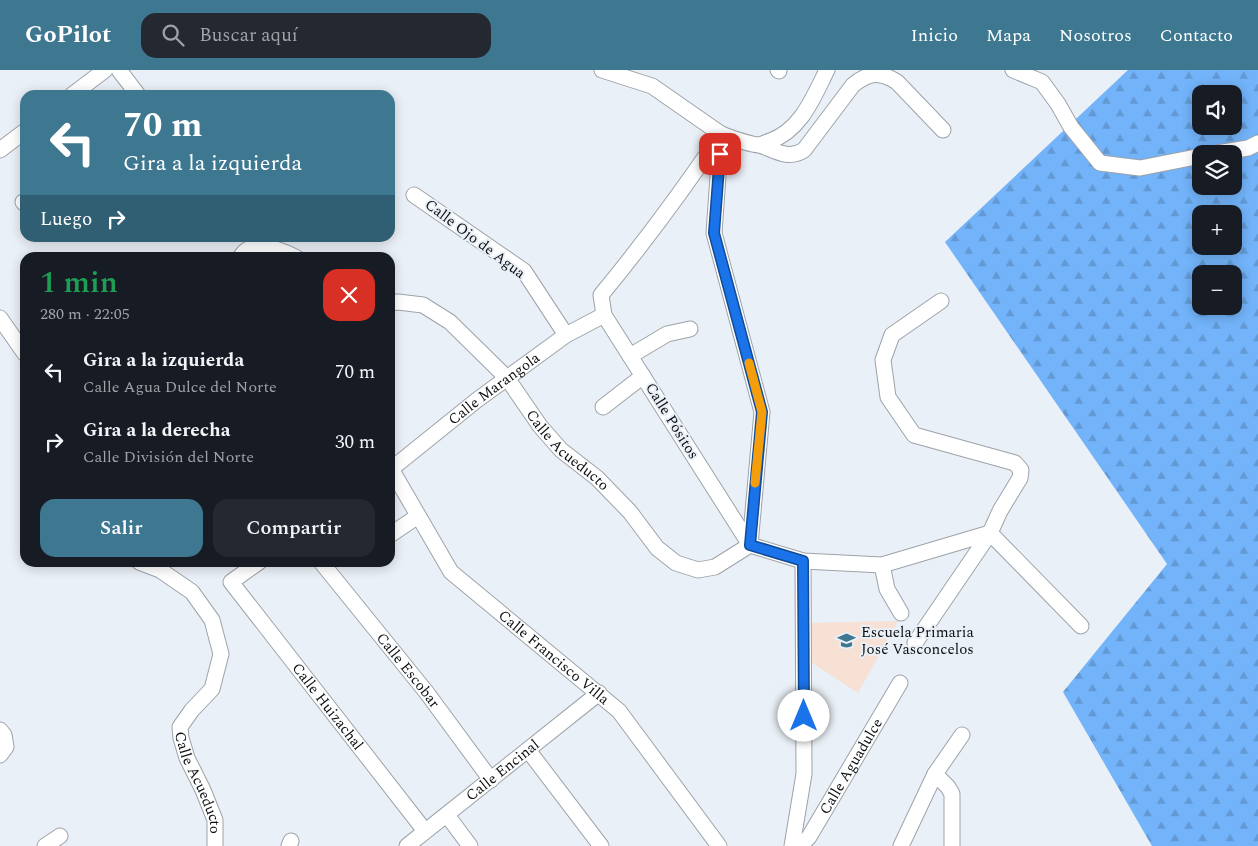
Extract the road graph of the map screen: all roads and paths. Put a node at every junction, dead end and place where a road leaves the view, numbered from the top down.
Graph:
1 (104, 70) edge
2 (119, 70) edge
3 (602, 70) edge
4 (827, 70) edge
5 (1013, 70) edge
6 (78, 90) edge
7 (134, 90) edge
8 (943, 130) dead end
9 (20, 134) edge
10 (721, 134) junction
11 (1258, 143) edge
12 (760, 145) junction
13 (1242, 149) edge
14 (0, 150) edge
15 (1192, 158) edge
16 (414, 194) dead end
17 (243, 252) edge
18 (280, 252) edge
19 (941, 301) dead end
20 (395, 302) edge
21 (604, 315) junction
22 (0, 318) edge
23 (690, 329) dead end
24 (566, 335) junction
25 (20, 347) edge
26 (630, 356) junction
27 (643, 376) junction
28 (507, 378) junction
29 (603, 407) dead end
30 (395, 465) edge
31 (395, 477) edge
32 (418, 516) junction
33 (395, 531) edge
34 (990, 532) junction
35 (750, 545) junction
36 (803, 561) junction
37 (882, 565) junction
38 (152, 567) edge
39 (253, 567) edge
40 (325, 567) edge
41 (901, 613) dead end
42 (1081, 626) dead end
43 (915, 642) dead end
44 (900, 683) dead end
45 (599, 692) junction
46 (0, 730) edge
47 (962, 735) dead end
48 (528, 750) junction
49 (3, 751) edge
50 (935, 774) junction
51 (491, 780) junction
52 (447, 815) junction
53 (425, 832) junction
54 (60, 836) dead end
55 (45, 846) edge
56 (215, 846) edge
57 (407, 846) edge
58 (470, 846) edge
59 (601, 846) edge
60 (718, 846) edge
61 (792, 846) edge
62 (800, 846) edge
63 (901, 846) edge
64 (952, 846) edge

1 - 6 street
2 - 7 street
3 - 10 street
4 - 12 street
5 - 15 street
8 - 12 street
9 - 14 street
10 - 12 street
10 - 21 street, Calle Pósitos
10 - 35 street
11 - 13 street
16 - 24 street, Calle Ojo de Agua
17 - 18 street
19 - 34 street
20 - 28 street, Calle Acueducto
21 - 24 street, Calle Marangola
21 - 26 street, Calle Pósitos
22 - 25 street
23 - 26 street
24 - 28 street, Calle Marangola
26 - 27 street, Calle Pósitos
27 - 29 street
27 - 35 street, Calle Pósitos
28 - 30 street, Calle Marangola
28 - 35 street, Calle Acueducto
31 - 32 street, Calle Francisco Villa
32 - 33 street
32 - 45 street, Calle Francisco Villa
34 - 37 street
34 - 42 street
34 - 43 street
35 - 36 street
36 - 37 street
36 - 61 street
37 - 41 street
38 - 56 street, Calle Acueducto
39 - 53 street, Calle Huizachal
40 - 51 street, Calle Escobar
44 - 62 street, Calle Aguadulce
45 - 48 street, Calle Encinal
45 - 60 street, Calle Francisco Villa
46 - 49 street
47 - 50 street
48 - 51 street, Calle Encinal
48 - 59 street
50 - 63 street
50 - 64 street
51 - 52 street, Calle Encinal
52 - 53 street, Calle Encinal
52 - 58 street
53 - 57 street, Calle Encinal
54 - 55 street

